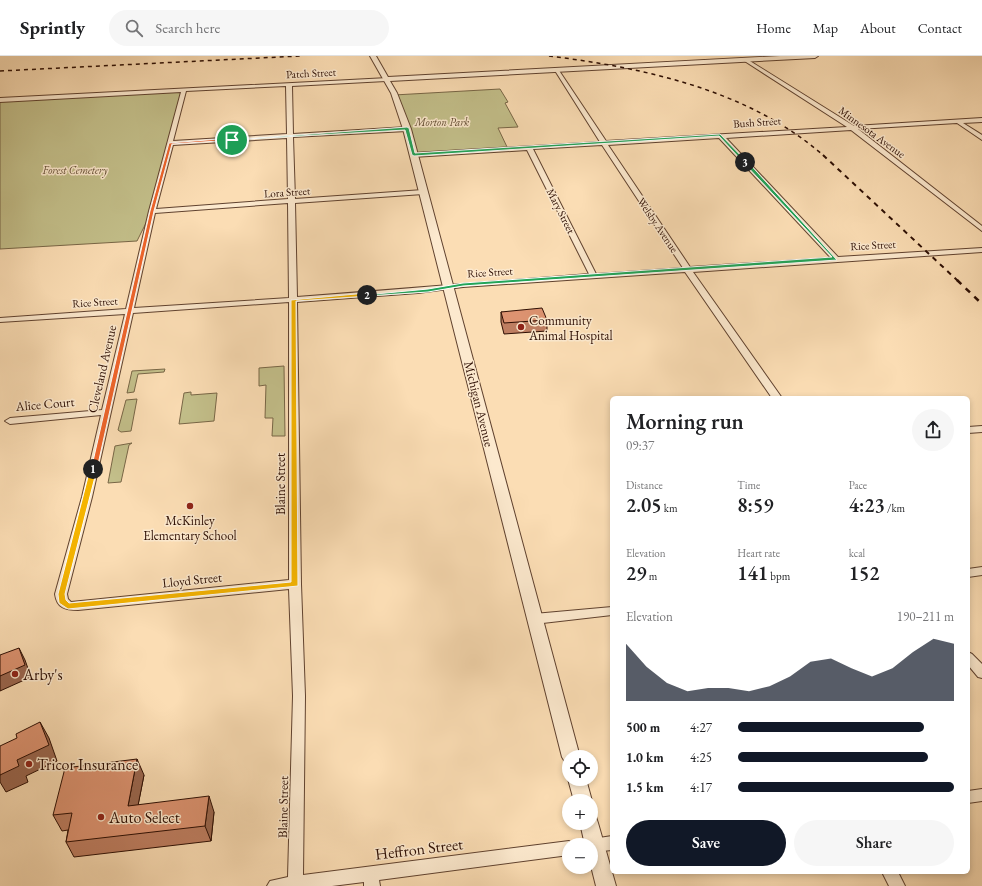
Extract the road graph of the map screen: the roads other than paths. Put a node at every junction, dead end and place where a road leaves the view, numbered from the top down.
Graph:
1 (374, 56) edge
2 (815, 56) edge
3 (745, 59) junction
4 (556, 70) junction
5 (386, 79) junction
6 (289, 84) junction
7 (184, 90) junction
8 (0, 100) edge
9 (982, 120) edge
10 (956, 121) junction
11 (851, 127) junction
12 (407, 128) junction
13 (720, 135) junction
14 (290, 136) junction
15 (982, 138) edge
16 (170, 143) junction
17 (602, 143) junction
18 (529, 147) junction
19 (414, 155) junction
20 (423, 192) junction
21 (291, 202) junction
22 (152, 211) junction
23 (982, 229) edge
24 (982, 250) edge
25 (835, 258) junction
26 (686, 269) junction
27 (593, 275) junction
28 (450, 287) junction
29 (293, 300) junction
30 (130, 311) junction
31 (0, 320) edge
32 (776, 396) edge
33 (107, 412) junction
34 (10, 421) dead end
35 (982, 429) edge
36 (970, 430) edge
37 (982, 571) edge
38 (970, 573) edge
39 (295, 584) junction
40 (91, 604) joint
41 (610, 611) edge
42 (534, 619) junction
43 (970, 659) edge
44 (982, 672) edge
45 (569, 750) edge
46 (982, 795) edge
47 (970, 797) edge
48 (592, 830) edge
49 (599, 844) edge
50 (562, 849) edge
51 (891, 874) edge
52 (372, 880) edge
53 (295, 883) junction
54 (275, 886) edge
55 (606, 886) edge
56 (897, 886) edge

1 - 5 street, Michigan Avenue
2 - 3 street, Patch Street
3 - 4 street, Patch Street
3 - 11 street, Minnesota Avenue
4 - 5 street, Patch Street
4 - 17 street, Welsby Avenue
5 - 6 street, Patch Street
5 - 12 street, Michigan Avenue
6 - 7 street, Patch Street
6 - 14 street, Blaine Street
7 - 8 street, Patch Street
7 - 16 street, Cleveland Avenue
9 - 10 street, Bush Street
10 - 11 street, Bush Street
10 - 15 street
11 - 13 street, Bush Street
11 - 23 street, Minnesota Avenue
12 - 14 street
12 - 19 street, Michigan Avenue
13 - 17 street, Bush Street
13 - 25 street
14 - 16 street
14 - 21 street, Blaine Street
16 - 22 street, Cleveland Avenue
17 - 18 street, Bush Street
17 - 26 street, Welsby Avenue
18 - 19 street, Bush Street
18 - 27 street, Mary Street
19 - 20 street, Michigan Avenue
20 - 21 street, Lora Street
20 - 28 street, Michigan Avenue
21 - 22 street, Lora Street
21 - 29 street, Blaine Street
22 - 30 street, Cleveland Avenue
24 - 25 street, Rice Street
25 - 26 street, Rice Street
26 - 27 street, Rice Street
26 - 32 street, Welsby Avenue
27 - 28 street, Rice Street
28 - 29 street, Rice Street
28 - 42 street, Michigan Avenue
29 - 30 street, Rice Street
29 - 39 street, Blaine Street
30 - 31 street, Rice Street
30 - 33 street, Cleveland Avenue
33 - 34 street, Alice Court
33 - 40 street, Cleveland Avenue
35 - 36 street
37 - 38 street
39 - 40 street, Lloyd Street
39 - 53 street, Blaine Street
41 - 42 street
42 - 45 street, Michigan Avenue
43 - 44 street
46 - 47 street
48 - 49 street
49 - 55 street
50 - 52 street, Heffron Street
51 - 56 street
52 - 53 street, Heffron Street
53 - 54 street, Heffron Street

